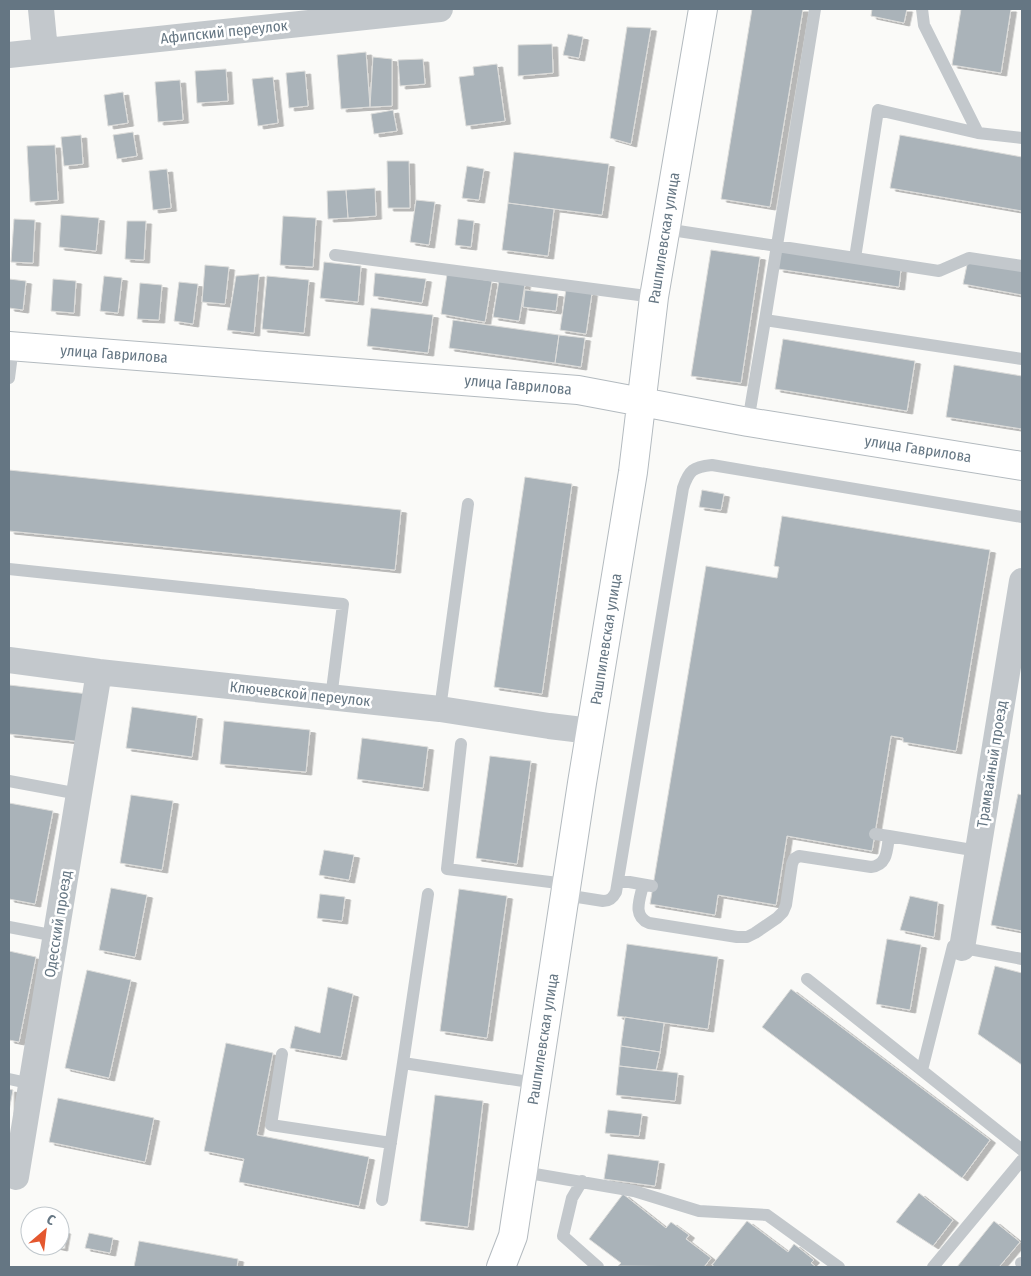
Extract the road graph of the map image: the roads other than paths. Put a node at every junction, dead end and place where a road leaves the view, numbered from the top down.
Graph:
1 (40, 9) edge
2 (440, 9) edge
3 (703, 9) edge
4 (815, 9) edge
5 (922, 9) edge
6 (45, 51) junction
7 (9, 55) edge
8 (978, 133) junction
9 (1022, 138) edge
10 (665, 229) junction
11 (776, 246) junction
12 (335, 255) dead end
13 (855, 258) junction
14 (1022, 266) edge
15 (654, 297) junction
16 (765, 320) junction
17 (11, 347) edge
18 (1022, 359) edge
19 (9, 378) edge
20 (641, 401) junction
21 (748, 422) junction
22 (1022, 466) edge
23 (468, 504) dead end
24 (1022, 517) edge
25 (9, 569) edge
26 (1022, 581) edge
27 (1019, 616) edge
28 (9, 660) edge
29 (99, 672) junction
30 (331, 698) junction
31 (440, 709) junction
32 (590, 730) junction
33 (461, 744) dead end
34 (9, 781) edge
35 (79, 794) junction
36 (875, 834) dead end
37 (889, 836) junction
38 (978, 851) junction
39 (618, 880) junction
40 (566, 889) junction
41 (428, 894) dead end
42 (9, 927) edge
43 (56, 936) junction
44 (962, 948) junction
45 (1022, 959) edge
46 (807, 979) dead end
47 (282, 1054) dead end
48 (403, 1063) junction
49 (922, 1070) junction
50 (20, 1081) edge
51 (536, 1083) junction
52 (391, 1143) junction
53 (1022, 1150) edge
54 (1022, 1160) edge
55 (523, 1172) junction
56 (16, 1177) dead end
57 (582, 1182) junction
58 (382, 1200) dead end
59 (501, 1267) edge
60 (598, 1267) edge
61 (838, 1267) edge
62 (933, 1267) edge

1 - 6 street
2 - 6 street, Афипский переулок
3 - 10 street, Рашпилевская улица
4 - 11 lane
5 - 8 lane
6 - 7 street, Афипский переулок
8 - 9 lane
8 - 13 lane
10 - 11 lane
10 - 15 street, Рашпилевская улица
11 - 13 lane
11 - 16 lane
12 - 15 lane
13 - 14 lane
15 - 20 street, Рашпилевская улица
16 - 18 lane
16 - 21 lane
17 - 19 lane
17 - 20 street, улица Гаврилова
20 - 21 street, улица Гаврилова
20 - 32 street, Рашпилевская улица
21 - 22 street, улица Гаврилова
23 - 31 lane
24 - 39 lane
25 - 30 lane
26 - 27 street, Трамвайный проезд
27 - 38 street, Трамвайный проезд
28 - 29 street, Ключевской переулок
29 - 30 street, Ключевской переулок
29 - 35 street, Одесский проезд
30 - 31 street, Ключевской переулок
31 - 32 street, Ключевской переулок
32 - 40 street, Рашпилевская улица
33 - 40 lane
34 - 35 lane
35 - 43 street, Одесский проезд
36 - 37 lane
37 - 38 lane
37 - 39 lane
38 - 44 street, Трамвайный проезд
39 - 40 lane
40 - 51 street, Рашпилевская улица
41 - 48 lane
42 - 43 lane
43 - 50 street, Одесский проезд
44 - 45 lane
44 - 49 lane
46 - 49 lane
47 - 52 lane
48 - 51 lane
48 - 52 lane
49 - 53 lane
50 - 56 street, Одесский проезд
51 - 55 street, Рашпилевская улица
52 - 58 lane
54 - 62 lane
55 - 57 lane
55 - 59 street, Рашпилевская улица
57 - 60 lane
57 - 61 lane

